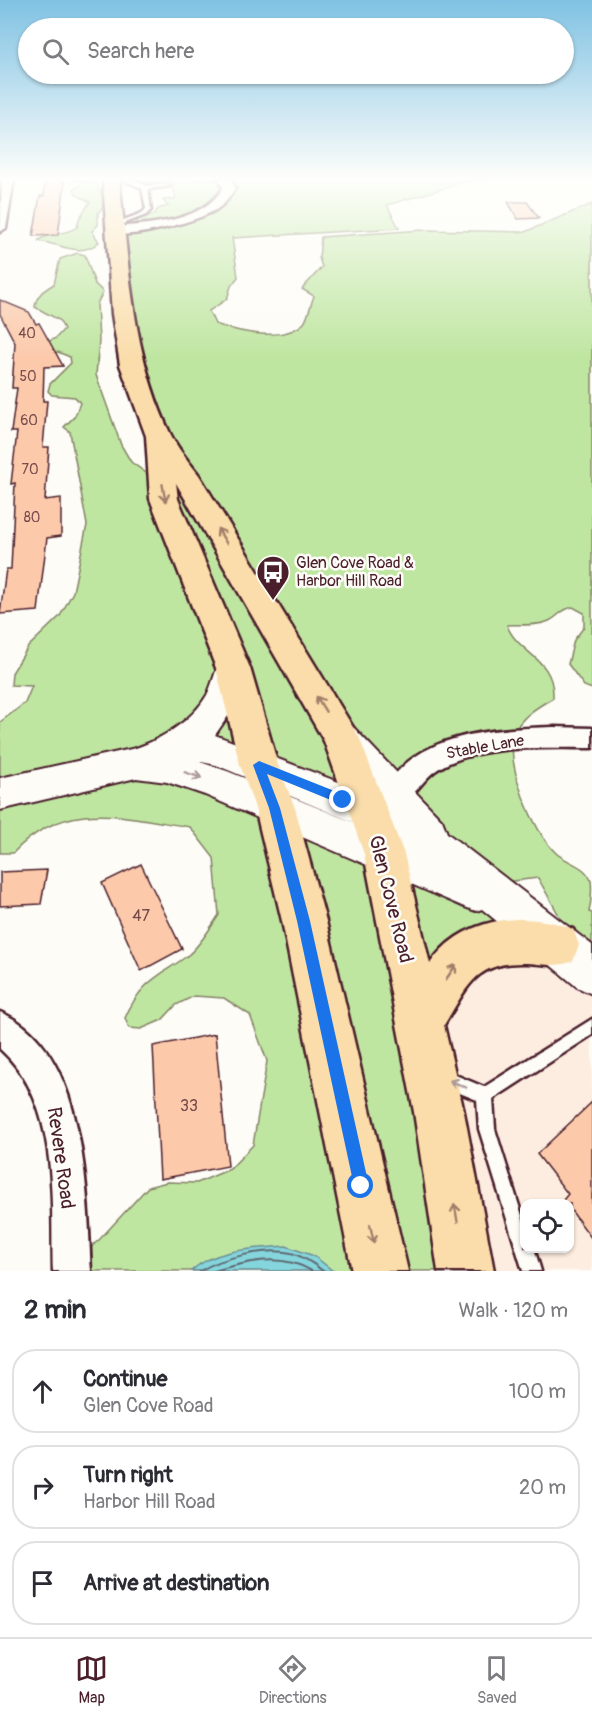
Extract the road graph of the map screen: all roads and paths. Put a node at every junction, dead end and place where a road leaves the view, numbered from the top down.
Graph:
1 (116, 238) edge
2 (158, 435) junction
3 (233, 668) junction
4 (341, 737) joint
5 (592, 738) edge
6 (171, 749) junction
7 (136, 763) junction
8 (259, 765) junction
9 (0, 794) edge
10 (381, 803) junction
11 (275, 808) junction
12 (384, 854) junction
13 (511, 906) junction
14 (557, 945) junction
15 (592, 972) edge
16 (420, 1021) junction
17 (592, 1026) edge
18 (0, 1028) edge
19 (431, 1072) junction
20 (484, 1095) junction
21 (520, 1232) edge
22 (527, 1253) edge
23 (72, 1271) edge
24 (380, 1271) edge
25 (466, 1271) edge
26 (532, 1271) edge

1 - 2 main road
2 -> 3 main road
4 -> 2 main road
3 - 6 street
3 - 8 main road
4 - 10 street
5 - 10 street, Stable Lane
6 - 7 street
6 - 8 street
7 - 9 street
7 -> 11 street
8 - 10 street
8 - 11 main road
10 - 12 main road, Glen Cove Road
10 - 13 street
11 - 12 street
11 -> 24 main road
12 - 13 street
12 - 16 main road, Glen Cove Road
13 - 14 street
14 - 15 street
16 -> 14 main road
16 - 19 main road, Glen Cove Road
17 - 20 lane
18 - 23 street, Revere Road
20 -> 19 lane
25 -> 19 main road, Glen Cove Road
20 - 21 lane
22 - 26 lane

